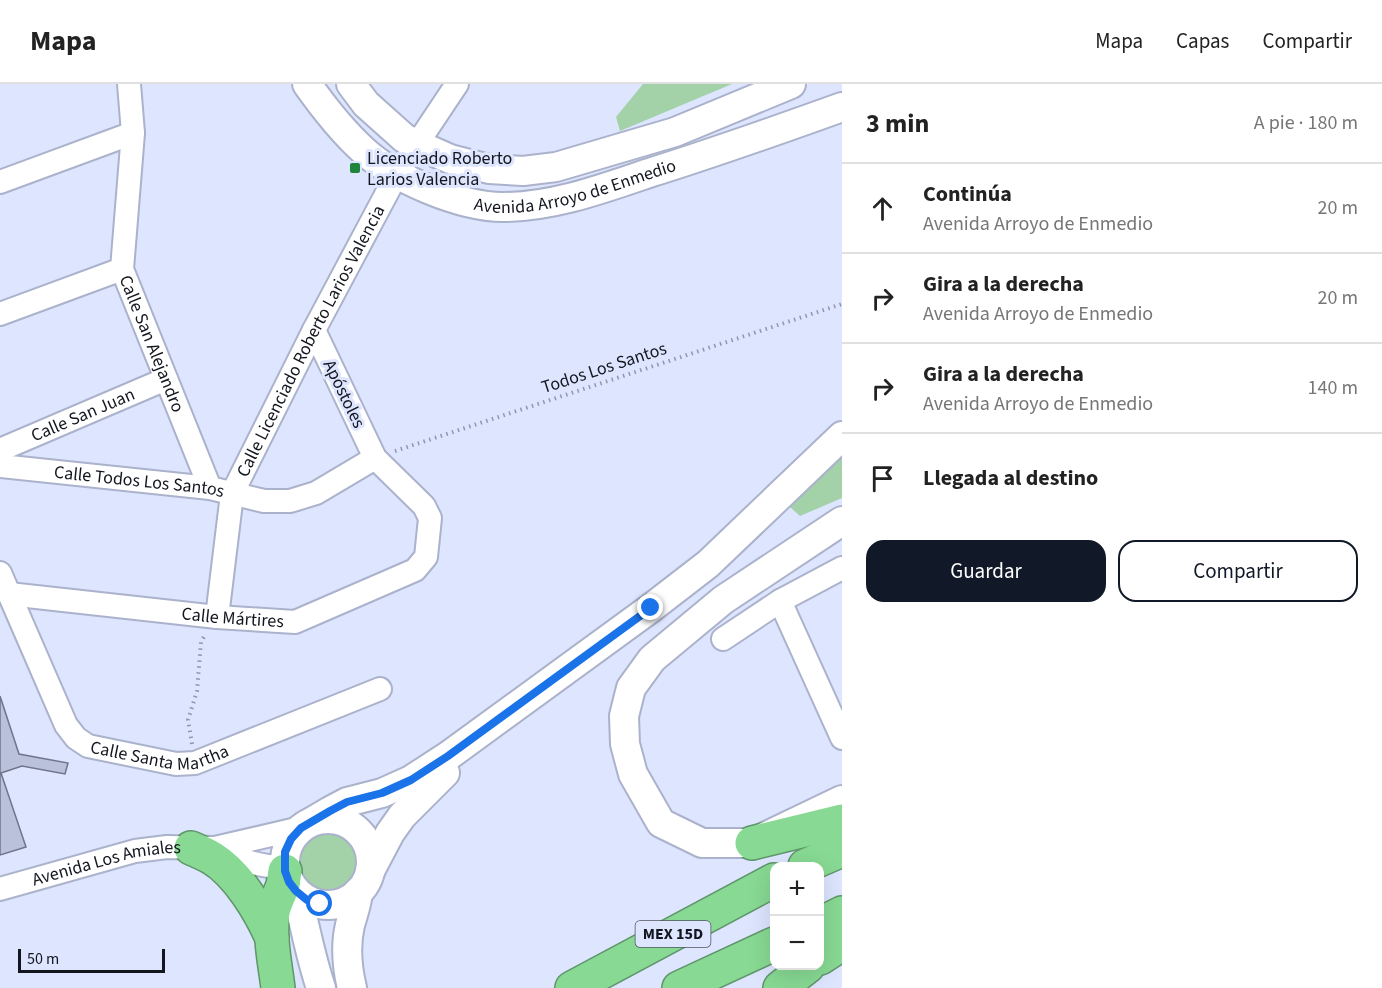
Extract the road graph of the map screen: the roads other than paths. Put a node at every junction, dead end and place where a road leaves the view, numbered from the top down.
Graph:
1 (129, 84) edge
2 (307, 84) edge
3 (351, 84) edge
4 (457, 84) edge
5 (791, 84) edge
6 (842, 107) edge
7 (675, 132) junction
8 (133, 133) junction
9 (416, 144) junction
10 (687, 161) junction
11 (397, 174) junction
12 (0, 182) edge
13 (122, 269) junction
14 (0, 314) edge
15 (314, 330) junction
16 (166, 379) junction
17 (842, 436) edge
18 (0, 450) edge
19 (375, 458) junction
20 (0, 466) edge
21 (221, 491) junction
22 (842, 516) edge
23 (842, 521) edge
24 (842, 568) edge
25 (0, 573) edge
26 (9, 594) junction
27 (780, 602) junction
28 (217, 617) junction
29 (723, 639) dead end
30 (380, 689) dead end
31 (842, 738) edge
32 (842, 800) edge
33 (842, 821) edge
34 (307, 825) junction
35 (752, 843) junction
36 (203, 848) junction
37 (842, 850) edge
38 (816, 862) edge
39 (288, 876) junction
40 (364, 881) junction
41 (770, 882) edge
42 (0, 889) edge
43 (842, 914) edge
44 (824, 922) edge
45 (272, 938) junction
46 (842, 945) edge
47 (770, 946) edge
48 (824, 955) edge
49 (842, 962) edge
50 (803, 970) edge
51 (278, 988) edge
52 (321, 988) edge
53 (352, 988) edge
54 (572, 988) edge
55 (679, 988) edge
56 (780, 988) edge
57 (796, 988) edge

1 - 8 street, Calle San Alejandro
2 - 11 street, Avenida Arroyo de Enmedio
3 - 9 street, Avenida Arroyo de Enmedio
4 - 9 street, Calle Licenciado Roberto Larios Valencia
5 - 7 street, Avenida Arroyo de Enmedio
6 - 10 street, Avenida Arroyo de Enmedio
7 - 9 street, Avenida Arroyo de Enmedio
7 - 10 street
8 - 12 street
8 - 13 street, Calle San Alejandro
9 - 11 street, Calle Licenciado Roberto Larios Valencia
10 - 11 street, Avenida Arroyo de Enmedio
11 - 15 street, Calle Licenciado Roberto Larios Valencia
13 - 14 street
13 - 16 street, Calle San Alejandro
15 - 19 street, Apóstoles
15 - 21 street, Calle Licenciado Roberto Larios Valencia
16 - 18 street, Calle San Juan
16 - 21 street, Calle San Alejandro
17 - 34 street
19 - 21 street, Calle Todos Los Santos
19 - 28 street, Calle Mártires
20 - 21 street, Calle Todos Los Santos
21 - 28 street, Calle Licenciado Roberto Larios Valencia
22 - 40 street
23 - 35 street
24 - 27 street
25 - 26 street, Calle Santa Martha
26 - 28 street, Calle Mártires
26 - 30 street, Calle Santa Martha
27 - 29 street
27 - 31 street
32 - 35 street
33 - 35 highway
34 - 36 street, Avenida Los Amiales
34 - 39 street
34 - 40 street
36 - 39 street, Avenida Los Amiales
36 - 42 street, Avenida Los Amiales
36 - 45 highway
37 - 38 highway
39 - 40 street
39 - 45 highway
39 - 52 street
40 - 53 street
41 - 54 highway, MEX 15D
43 - 44 highway
45 - 51 highway
46 - 48 highway
47 - 55 highway, MEX 15D
49 - 57 street
50 - 56 highway

